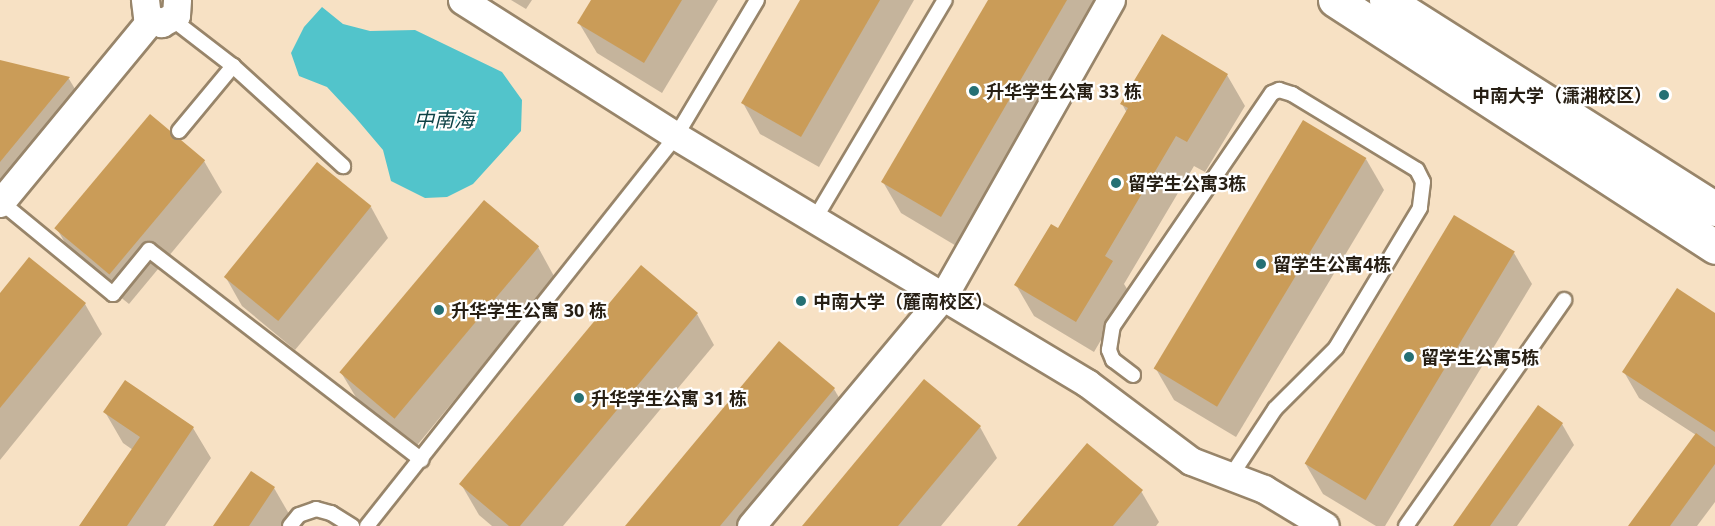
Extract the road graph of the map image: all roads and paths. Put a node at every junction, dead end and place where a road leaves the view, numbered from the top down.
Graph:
1 (462, 0) edge
2 (757, 0) edge
3 (945, 0) edge
4 (1111, 0) edge
5 (1130, 0) edge
6 (1335, 0) edge
7 (1386, 0) edge
8 (161, 10) edge
9 (233, 66) junction
10 (179, 131) dead end
11 (676, 136) junction
12 (343, 166) dead end
13 (1, 202) edge
14 (1715, 209) edge
15 (816, 217) junction
16 (1715, 247) edge
17 (950, 299) junction
18 (1564, 300) dead end
19 (1133, 375) dead end
20 (422, 460) junction
21 (1231, 476) junction
22 (290, 526) edge
23 (352, 526) edge
24 (367, 526) edge
25 (751, 526) edge
26 (771, 526) edge
27 (1325, 526) edge
28 (1406, 526) edge

1 - 11 street
2 - 11 lane
3 - 15 lane
4 - 17 street
5 - 17 street
6 - 16 main road
7 - 14 main road
8 - 9 lane
8 - 13 street
9 - 10 lane
9 - 12 lane
11 - 15 street
11 - 20 lane
13 - 20 lane
15 - 17 street
17 - 21 street
17 - 25 street
17 - 26 street
18 - 28 lane
19 - 21 lane
20 - 24 lane
21 - 27 street
22 - 23 lane

